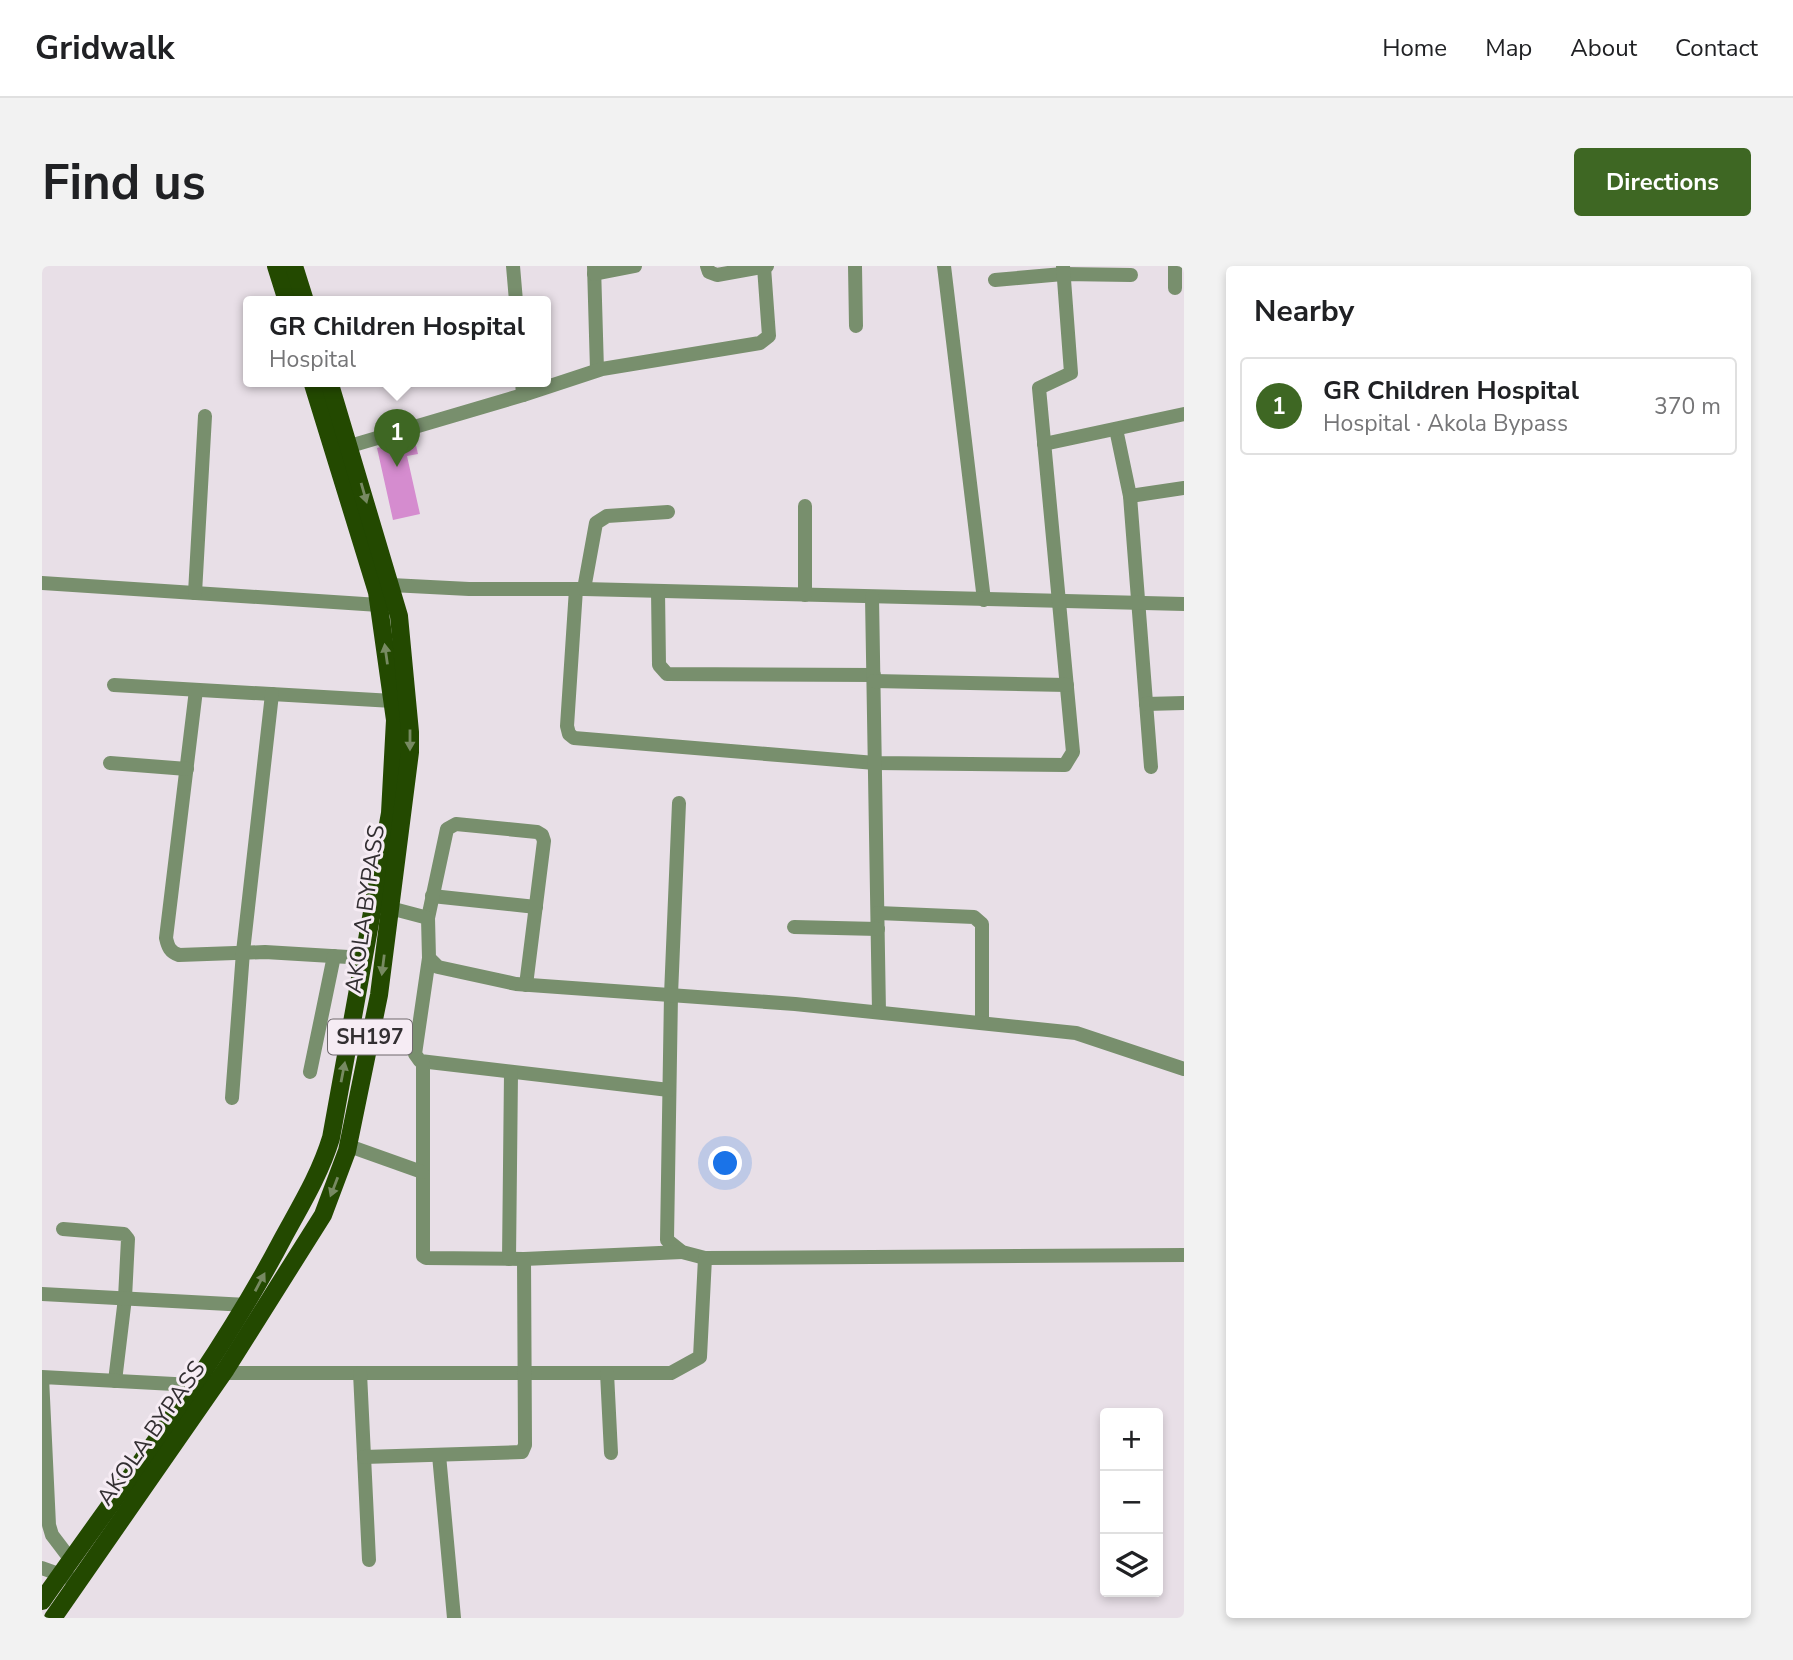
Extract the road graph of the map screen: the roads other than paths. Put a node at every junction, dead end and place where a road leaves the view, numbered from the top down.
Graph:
1 (276, 266) edge
2 (294, 266) edge
3 (513, 266) edge
4 (635, 266) edge
5 (707, 266) edge
6 (766, 266) edge
7 (855, 266) edge
8 (944, 266) edge
9 (1175, 266) edge
10 (594, 270) edge
11 (1063, 270) edge
12 (1131, 275) dead end
13 (995, 280) dead end
14 (1175, 288) dead end
15 (285, 296) edge
16 (303, 296) edge
17 (516, 296) edge
18 (856, 326) dead end
19 (597, 370) junction
20 (551, 381) edge
21 (314, 387) edge
22 (331, 387) edge
23 (522, 388) edge
24 (1184, 414) edge
25 (205, 416) dead end
26 (1116, 429) junction
27 (1044, 444) junction
28 (350, 446) junction
29 (1184, 488) edge
30 (1130, 496) junction
31 (805, 506) dead end
32 (668, 512) dead end
33 (42, 583) edge
34 (391, 585) junction
35 (580, 589) junction
36 (659, 591) junction
37 (195, 593) junction
38 (805, 595) junction
39 (872, 597) junction
40 (984, 600) junction
41 (1059, 602) junction
42 (1138, 603) junction
43 (1184, 604) edge
44 (379, 605) junction
45 (874, 678) junction
46 (114, 685) dead end
47 (1067, 685) junction
48 (196, 690) junction
49 (272, 694) junction
50 (393, 701) junction
51 (1184, 703) edge
52 (1146, 704) junction
53 (875, 762) junction
54 (110, 763) dead end
55 (1151, 767) dead end
56 (187, 769) junction
57 (679, 803) dead end
58 (432, 896) junction
59 (536, 907) junction
60 (390, 908) junction
61 (878, 912) junction
62 (428, 918) junction
63 (794, 927) dead end
64 (878, 929) junction
65 (243, 953) junction
66 (334, 956) junction
67 (365, 958) junction
68 (429, 958) junction
69 (526, 985) junction
70 (671, 995) junction
71 (879, 1012) junction
72 (982, 1023) junction
73 (423, 1063) junction
74 (1184, 1069) edge
75 (310, 1072) dead end
76 (511, 1073) junction
77 (669, 1090) junction
78 (232, 1098) dead end
79 (349, 1146) junction
80 (422, 1172) junction
81 (63, 1229) dead end
82 (682, 1252) junction
83 (1184, 1255) edge
84 (705, 1258) junction
85 (517, 1259) junction
86 (42, 1294) edge
87 (125, 1298) junction
88 (247, 1305) junction
89 (217, 1349) junction
90 (236, 1354) junction
91 (223, 1373) junction
92 (360, 1373) junction
93 (524, 1373) junction
94 (607, 1373) junction
95 (115, 1381) junction
96 (193, 1385) junction
97 (611, 1453) dead end
98 (439, 1455) junction
99 (364, 1457) junction
100 (369, 1560) dead end
101 (66, 1567) junction
102 (42, 1568) edge
103 (78, 1582) junction
104 (42, 1601) edge
105 (53, 1618) edge
106 (454, 1618) edge

1 - 15 main road
2 - 16 main road
3 - 17 street
4 - 10 street
5 - 6 street
6 - 19 street
7 - 18 street
8 - 40 street
9 - 14 street
10 - 19 street
11 - 12 street
11 - 13 street
11 - 27 street
19 - 20 street
21 - 44 main road, AKOLA BYPASS / SH197
22 - 28 main road, AKOLA BYPASS / SH197
23 - 28 street
24 - 26 street
25 - 37 street
26 - 27 street
26 - 30 street
27 - 41 street
28 -> 34 main road, AKOLA BYPASS / SH197
29 - 30 street
30 - 42 street
31 - 38 street
32 - 35 street
33 - 37 street
34 - 35 street
34 -> 60 main road, AKOLA BYPASS / SH197
35 - 36 street
35 - 53 street
36 - 38 street
36 - 45 street
37 - 44 street
38 - 39 street
39 - 40 street
39 - 45 street
40 - 41 street
41 - 42 street
41 - 47 street
42 - 43 street
42 - 52 street
50 -> 44 main road, AKOLA BYPASS / SH197
45 - 47 street
45 - 53 street
46 - 48 street
47 - 53 street
48 - 49 street
48 - 56 street
49 - 50 street
49 - 65 street
50 - 67 main road, AKOLA BYPASS / SH197
51 - 52 street
52 - 55 street
53 - 61 street
54 - 56 street
56 - 65 street
57 - 70 street
58 - 59 street
58 - 59 street
58 - 62 street
59 - 69 street
60 - 62 street
60 -> 79 main road, AKOLA BYPASS / SH197
61 - 64 street
61 - 72 street
62 - 68 street
63 - 64 street
64 - 71 street
65 - 66 street
65 - 78 street
66 - 67 street
66 - 75 street
88 -> 67 main road, AKOLA BYPASS / SH197
68 - 69 street
68 - 73 street
69 - 70 street
70 - 71 street
70 - 77 street
71 - 72 street
72 - 74 street
73 - 76 street
73 - 80 street
76 - 77 street
76 - 85 street
77 - 82 street
79 - 80 street
79 -> 90 main road, AKOLA BYPASS / SH197
80 - 85 street
81 - 87 street
82 - 84 street
82 - 85 street
83 - 84 street
84 - 94 street
85 - 93 street
86 - 87 street
87 - 88 street
87 - 95 street
88 - 89 main road, AKOLA BYPASS / SH197
89 - 90 main road
89 - 96 main road, AKOLA BYPASS / SH197
90 - 91 main road, AKOLA BYPASS / SH197
91 - 92 street
91 - 103 main road, AKOLA BYPASS / SH197
92 - 93 street
92 - 99 street
93 - 94 street
93 - 98 street
94 - 97 street
95 - 96 street
95 - 101 street
96 - 101 main road, AKOLA BYPASS / SH197
98 - 99 street
98 - 106 street
99 - 100 street
101 - 102 street
101 - 103 street
101 - 104 main road, AKOLA BYPASS / SH197
103 - 105 main road, AKOLA BYPASS / SH197

